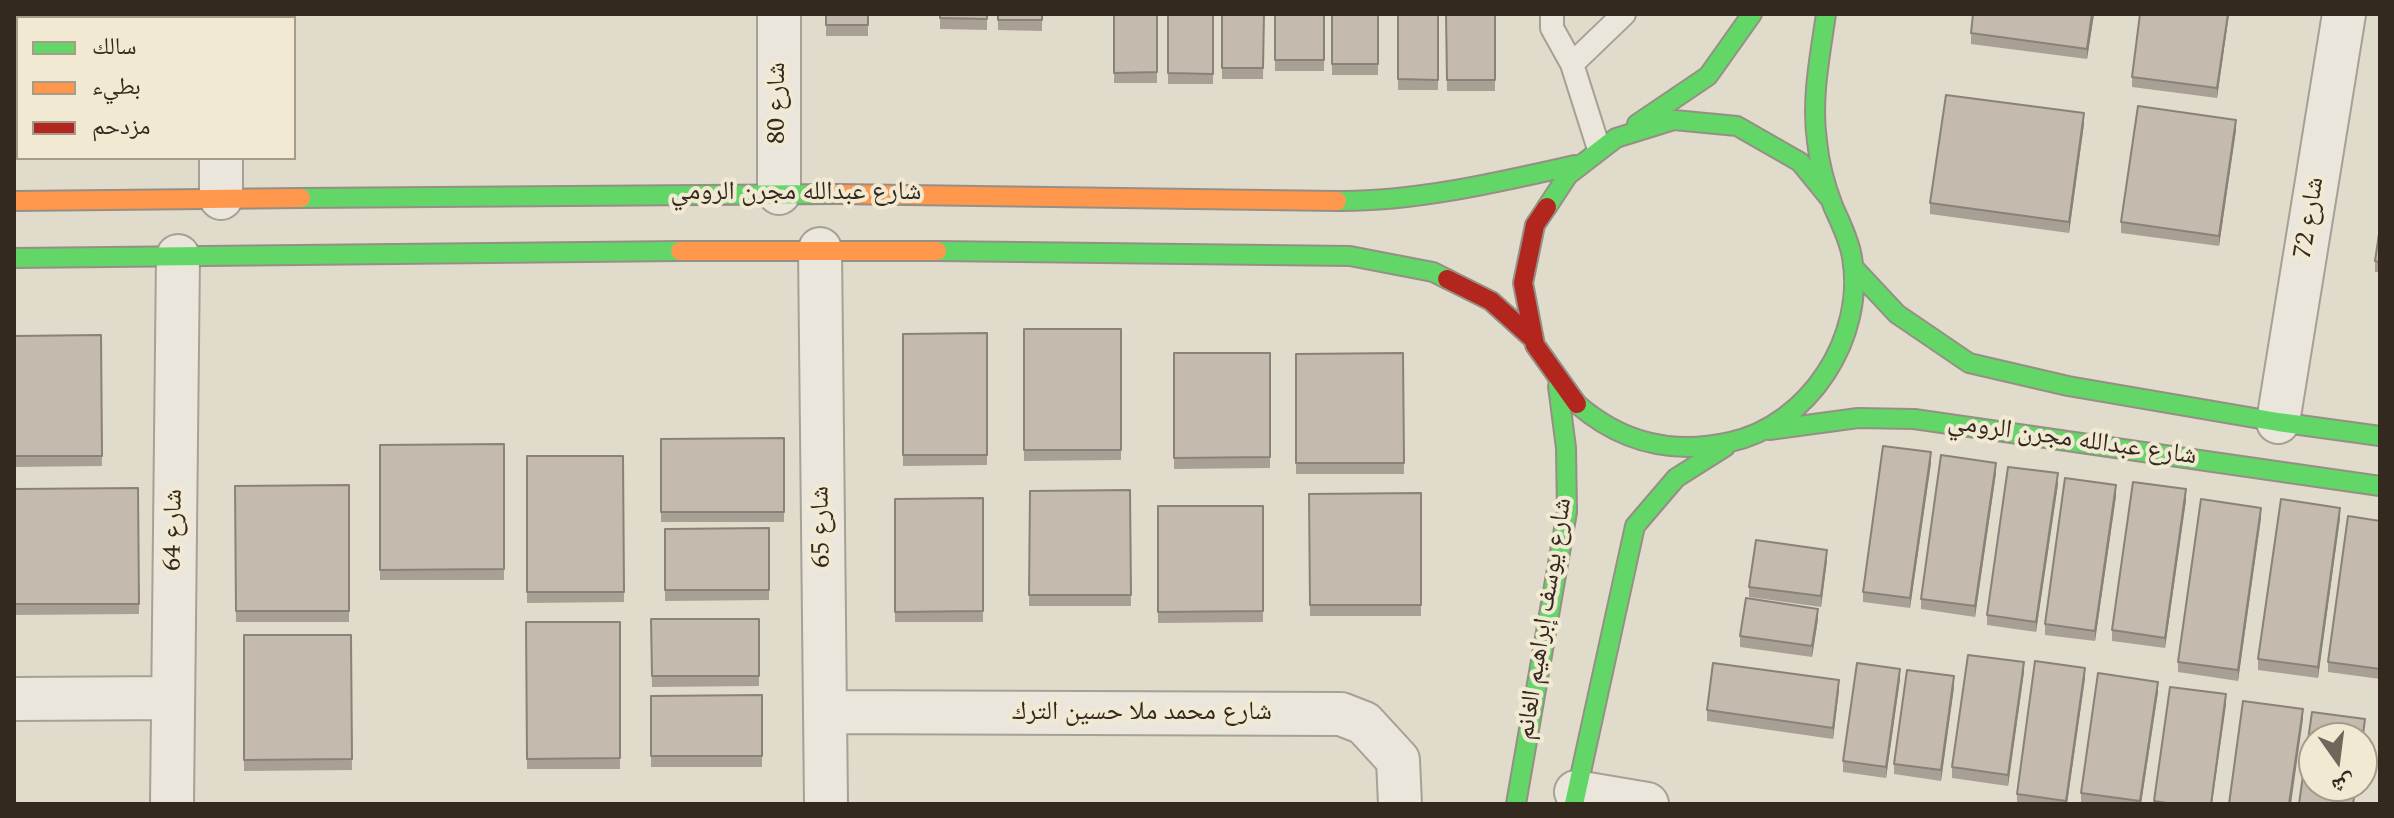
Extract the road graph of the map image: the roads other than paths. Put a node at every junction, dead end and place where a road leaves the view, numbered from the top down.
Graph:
1 (779, 14) edge
2 (1552, 14) edge
3 (1624, 14) edge
4 (1752, 14) edge
5 (1826, 14) edge
6 (2344, 14) edge
7 (1572, 64) junction
8 (1625, 132) junction
9 (1598, 146) junction
10 (1575, 165) junction
11 (221, 178) edge
12 (779, 193) junction
13 (1831, 200) junction
14 (14, 201) edge
15 (820, 249) junction
16 (178, 256) junction
17 (14, 258) edge
18 (1853, 267) junction
19 (1532, 338) junction
20 (1558, 386) junction
21 (2278, 422) junction
22 (1763, 432) junction
23 (2380, 436) edge
24 (1732, 443) junction
25 (2380, 486) edge
26 (173, 698) junction
27 (14, 699) edge
28 (825, 712) junction
29 (1575, 798) edge
30 (172, 804) edge
31 (826, 804) edge
32 (1400, 804) edge
33 (1516, 804) edge
34 (1647, 804) edge

1 - 12 street, شارع 80
2 - 7 lane
3 - 7 lane
4 - 8 main road
5 - 13 main road
6 - 21 street, شارع 72
7 - 9 lane
8 - 9 main road
8 - 13 main road
9 - 10 main road
10 - 12 main road, شارع عبدالله مجرن الرومي
10 - 19 main road
11 - 12 main road, شارع عبدالله مجرن الرومي
11 - 14 main road, شارع عبدالله مجرن الرومي
13 - 18 main road
15 - 16 main road
15 - 19 main road
15 - 28 street, شارع 65
16 - 17 main road
16 - 26 street, شارع 64
18 - 21 main road, شارع عبدالله مجرن الرومي
18 - 22 main road
19 - 20 main road
20 - 24 main road
20 - 33 main road, شارع يوسف إبراهيم الغانم
21 - 23 main road, شارع عبدالله مجرن الرومي
22 - 24 main road
22 - 25 main road, شارع عبدالله مجرن الرومي
24 - 29 main road
26 - 27 street
26 - 30 street, شارع 64
28 - 31 street, شارع 65
28 - 32 street, شارع محمد ملا حسين الترك
29 - 34 street

